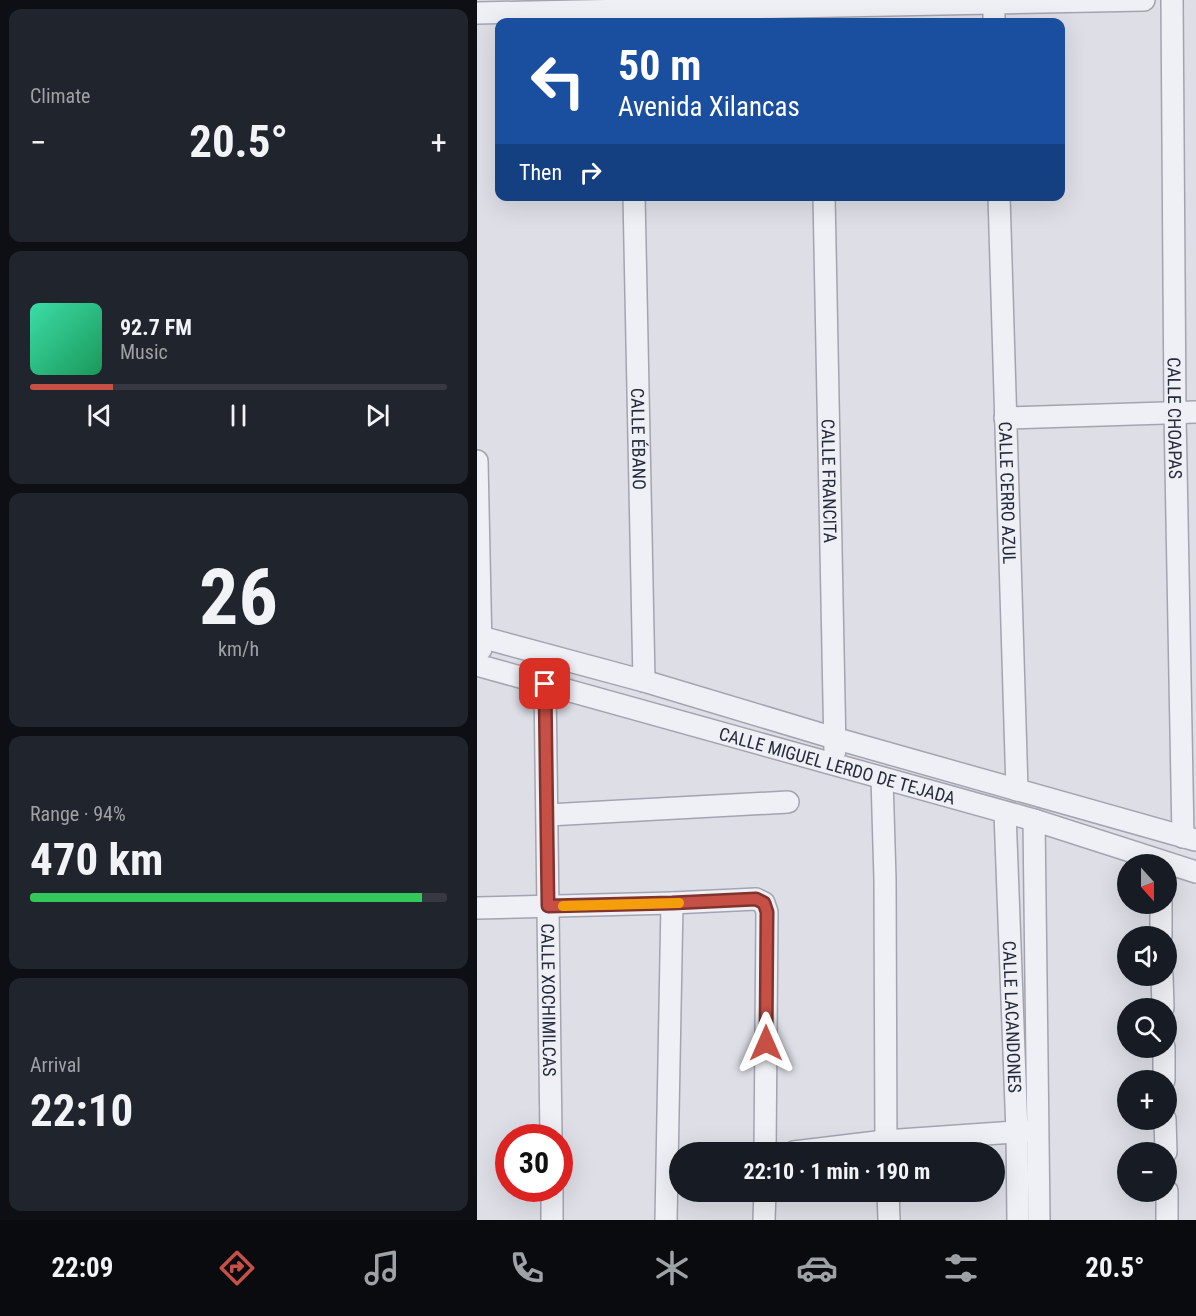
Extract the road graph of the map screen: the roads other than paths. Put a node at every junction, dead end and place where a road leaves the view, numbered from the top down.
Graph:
1 (1144, 0) edge
2 (1172, 0) edge
3 (994, 8) edge
4 (477, 13) edge
5 (821, 14) edge
6 (630, 16) edge
7 (634, 201) edge
8 (824, 201) edge
9 (999, 201) edge
10 (1185, 413) edge
11 (1005, 418) junction
12 (477, 461) edge
13 (479, 636) edge
14 (479, 666) edge
15 (644, 681) junction
16 (545, 684) junction
17 (834, 738) junction
18 (836, 765) junction
19 (882, 778) junction
20 (1017, 790) junction
21 (788, 802) dead end
22 (1005, 813) junction
23 (548, 815) junction
24 (1034, 820) junction
25 (1189, 838) edge
26 (1134, 854) edge
27 (1177, 867) edge
28 (1196, 872) edge
29 (672, 903) junction
30 (548, 906) junction
31 (477, 908) edge
32 (551, 1124) edge
33 (1039, 1130) junction
34 (1017, 1132) junction
35 (765, 1142) edge
36 (886, 1142) edge
37 (930, 1142) edge
38 (552, 1202) edge
39 (765, 1202) edge
40 (888, 1202) edge
41 (1167, 1202) edge
42 (552, 1220) edge
43 (666, 1220) edge
44 (764, 1220) edge
45 (889, 1220) edge
46 (1018, 1220) edge
47 (1039, 1220) edge
48 (1167, 1220) edge

1 - 3 street
2 - 10 street, CALLE CHOAPAS
3 - 5 street
4 - 6 street
5 - 6 street
7 - 15 street, CALLE ÉBANO
8 - 17 street, CALLE FRANCITA
9 - 11 street, CALLE CERRO AZUL
10 - 11 street
10 - 25 street, CALLE CHOAPAS
11 - 20 street, CALLE CERRO AZUL
12 - 13 street
13 - 14 street
13 - 15 street, CALLE MIGUEL LERDO DE TEJADA
14 - 16 street, CALLE MIGUEL LERDO DE TEJADA
15 - 17 street, CALLE MIGUEL LERDO DE TEJADA
16 - 18 street, CALLE MIGUEL LERDO DE TEJADA
16 - 23 street, CALLE XOCHIMILCAS
17 - 18 street, CALLE FRANCITA
17 - 20 street, CALLE MIGUEL LERDO DE TEJADA
18 - 19 street, CALLE MIGUEL LERDO DE TEJADA
19 - 22 street, CALLE MIGUEL LERDO DE TEJADA
19 - 36 street
20 - 25 street, CALLE MIGUEL LERDO DE TEJADA
21 - 23 street
22 - 24 street, CALLE MIGUEL LERDO DE TEJADA
22 - 34 street, CALLE LACANDONES
23 - 30 street, CALLE XOCHIMILCAS
24 - 26 street, CALLE MIGUEL LERDO DE TEJADA
24 - 33 street, CALLE LACANDONES
27 - 28 street, CALLE MIGUEL LERDO DE TEJADA
29 - 30 street
29 - 35 street
29 - 43 street
30 - 31 street
30 - 32 street, CALLE XOCHIMILCAS
33 - 34 street
33 - 47 street, CALLE LACANDONES
34 - 37 street
34 - 46 street, CALLE LACANDONES
38 - 42 street
39 - 44 street
40 - 45 street
41 - 48 street

